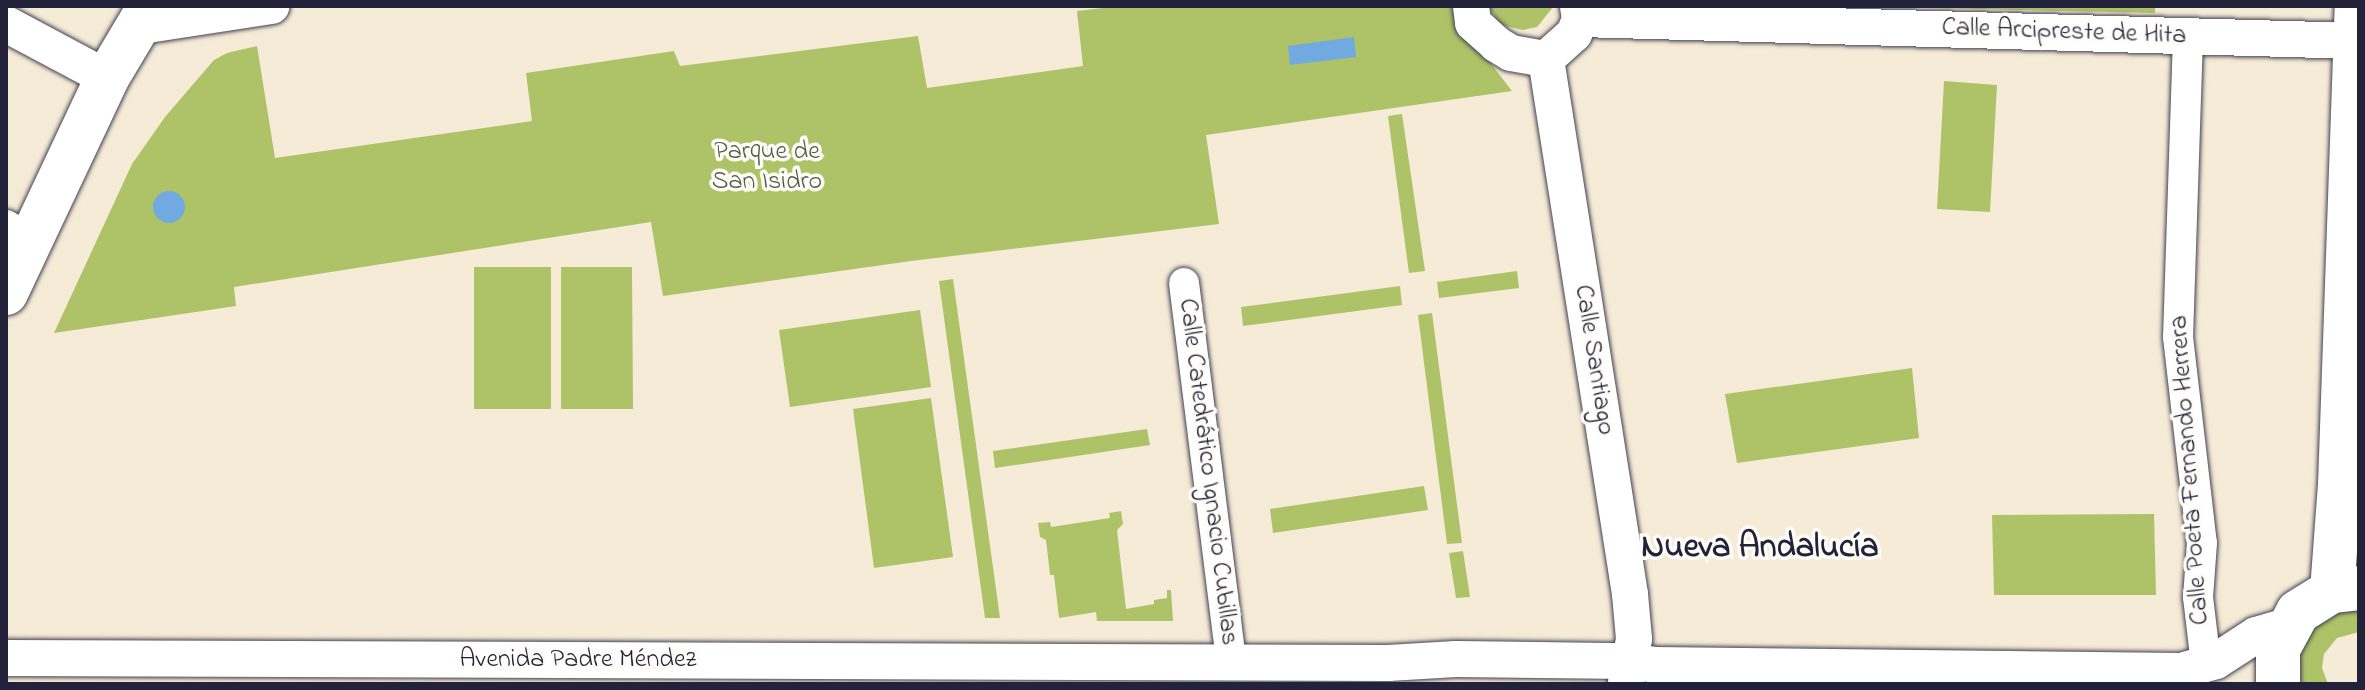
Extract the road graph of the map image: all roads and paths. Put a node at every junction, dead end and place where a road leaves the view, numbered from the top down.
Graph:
1 (271, 6) edge
2 (1471, 6) edge
3 (1579, 12) edge
4 (140, 13) edge
5 (6, 24) edge
6 (2357, 29) edge
7 (2188, 37) junction
8 (1546, 59) junction
9 (107, 78) junction
10 (19, 232) edge
11 (1184, 283) dead end
12 (6, 293) edge
13 (2346, 590) edge
14 (2288, 626) junction
15 (6, 658) edge
16 (1231, 662) junction
17 (193, 671) edge
18 (1628, 672) edge
19 (920, 673) edge
20 (2199, 673) edge
21 (1974, 677) edge
22 (2278, 684) edge

1 - 4 street
2 - 8 street
3 - 7 street, Calle Arcipreste de Hita
3 - 8 street
4 - 9 main road
5 - 9 street
6 - 7 street, Calle Arcipreste de Hita
6 - 13 main road
7 - 20 street, Calle Poeta Fernando Herrera
8 - 18 street, Calle Santiago
9 - 10 main road
10 - 12 main road
11 - 16 street, Calle Catedrático Ignacio Cubillas
13 - 14 main road
14 - 20 street
14 - 22 main road
15 - 17 street, Avenida Padre Méndez
16 - 18 street, Avenida Padre Méndez
16 - 19 street, Avenida Padre Méndez
17 - 19 street, Avenida Padre Méndez
18 - 21 street, Avenida Padre Méndez
20 - 21 street, Avenida Padre Méndez

